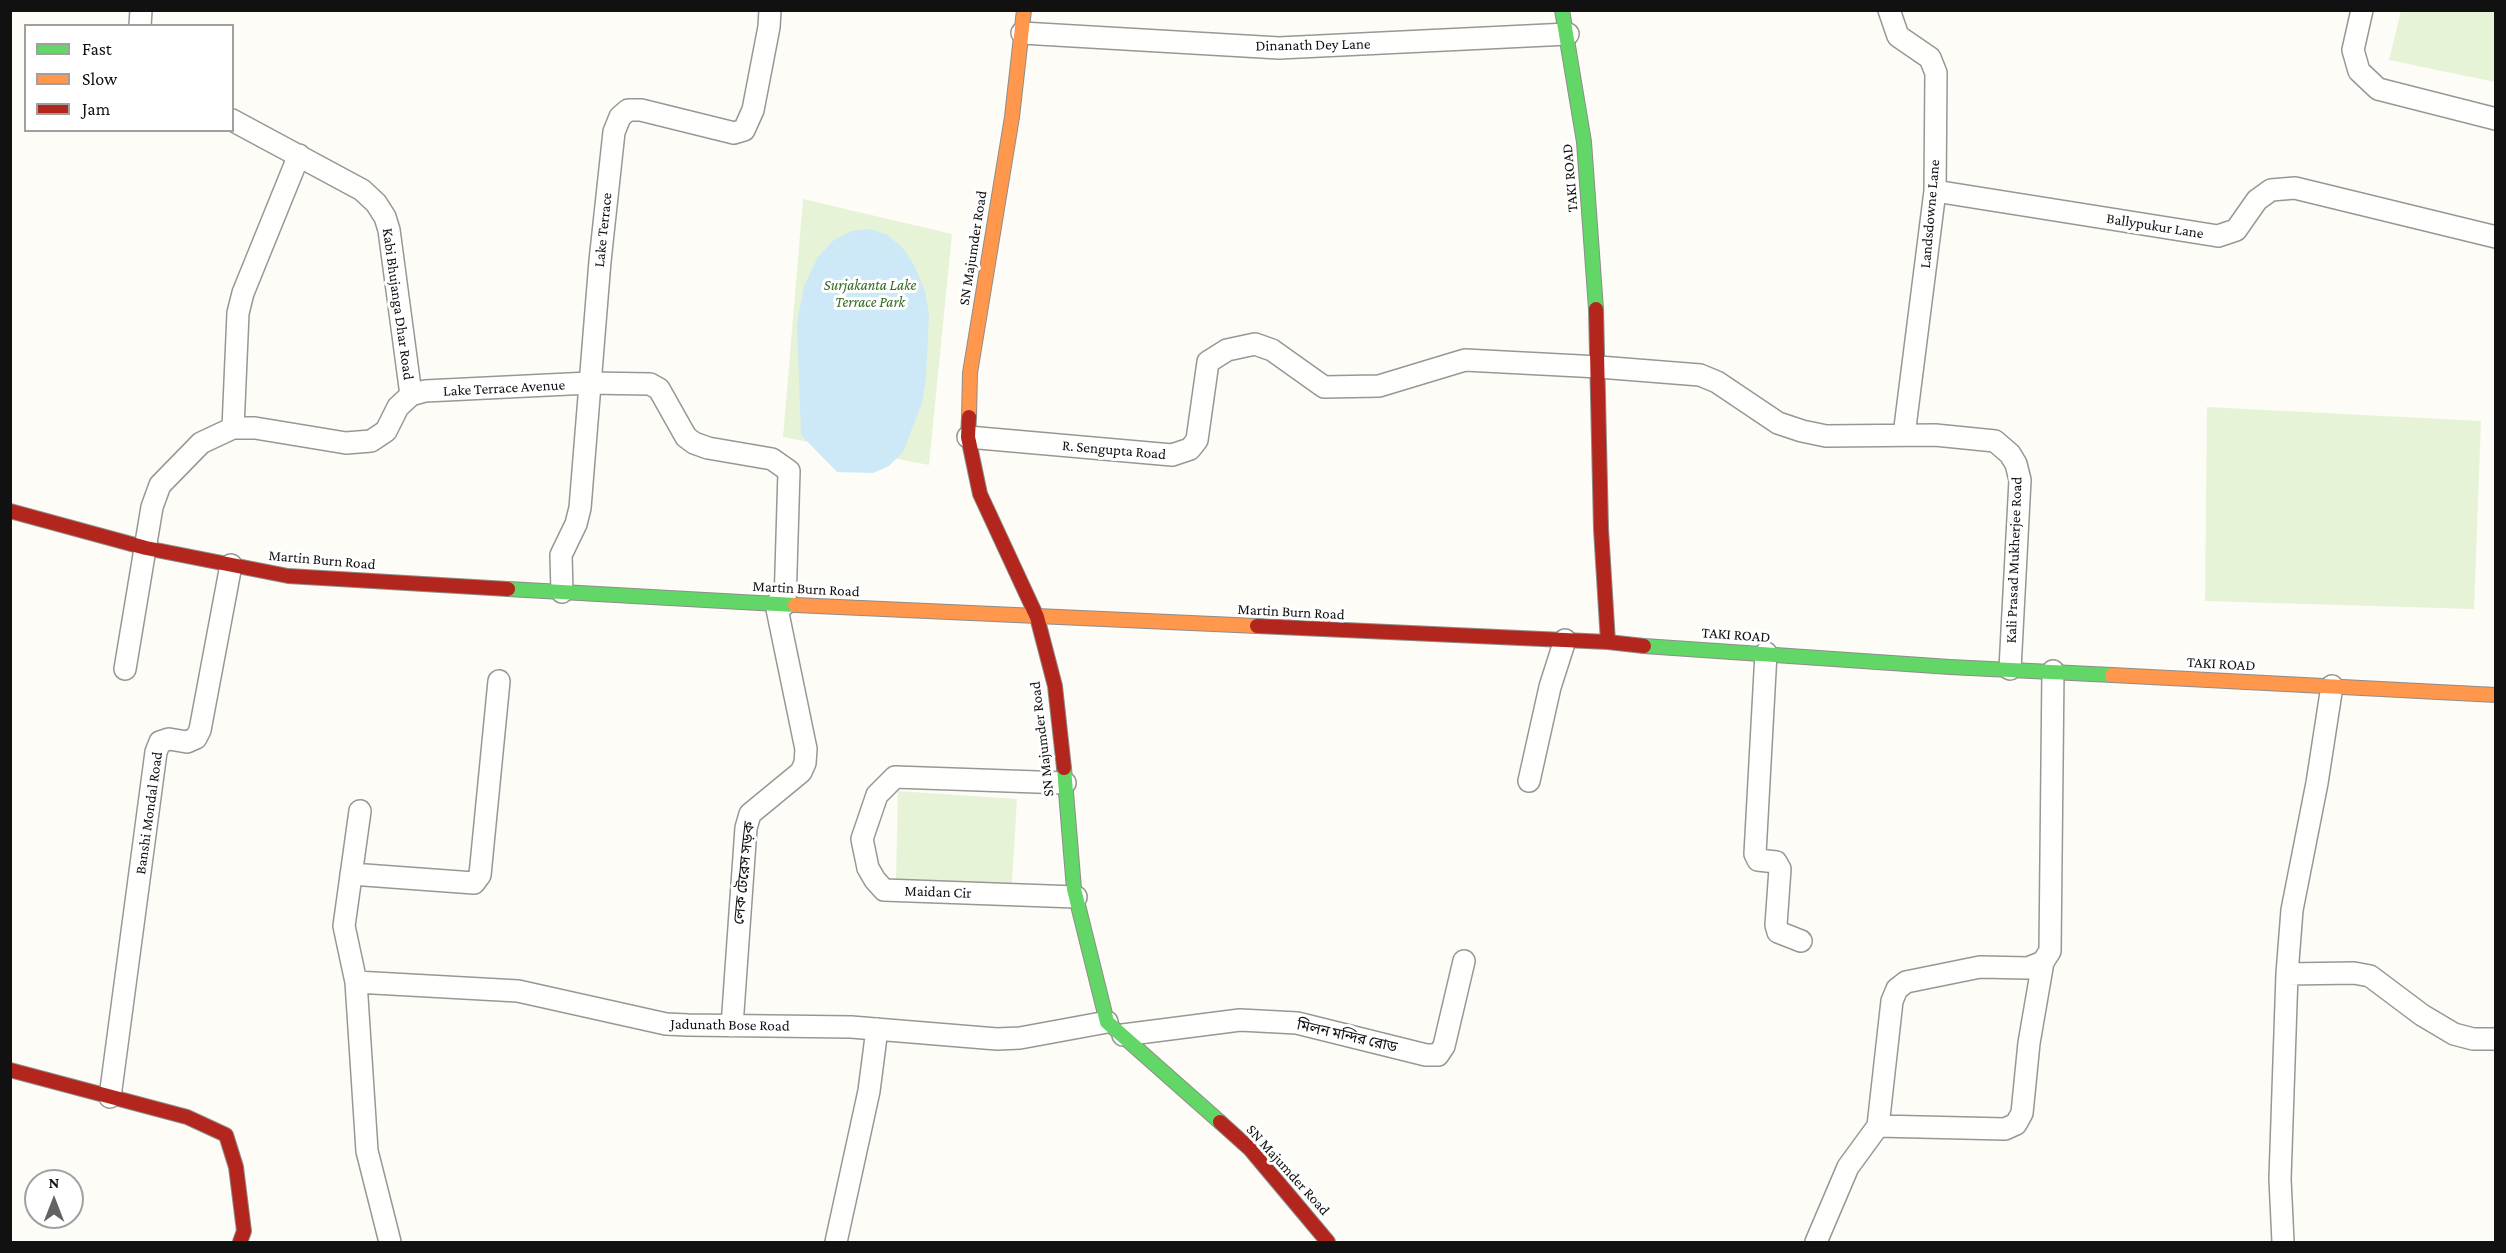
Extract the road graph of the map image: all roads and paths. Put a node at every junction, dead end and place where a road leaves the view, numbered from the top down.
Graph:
1 (770, 10) edge
2 (1024, 10) edge
3 (1562, 10) edge
4 (1889, 10) edge
5 (2362, 10) edge
6 (1022, 33) junction
7 (1568, 33) junction
8 (2496, 119) edge
9 (234, 121) edge
10 (299, 155) junction
11 (1935, 191) junction
12 (2496, 237) edge
13 (1599, 366) junction
14 (589, 383) junction
15 (411, 395) junction
16 (233, 428) junction
17 (1904, 435) junction
18 (968, 437) junction
19 (10, 511) edge
20 (146, 548) junction
21 (231, 565) junction
22 (562, 592) junction
23 (780, 604) junction
24 (1037, 617) junction
25 (1564, 640) junction
26 (1608, 642) junction
27 (1766, 653) junction
28 (125, 669) dead end
29 (2010, 669) junction
30 (2053, 671) junction
31 (499, 681) dead end
32 (2331, 686) junction
33 (2496, 695) edge
34 (1529, 781) dead end
35 (1065, 783) junction
36 (360, 811) dead end
37 (351, 874) junction
38 (1076, 897) junction
39 (1801, 941) dead end
40 (1464, 961) dead end
41 (2043, 962) junction
42 (2286, 974) junction
43 (356, 982) junction
44 (1107, 1022) junction
45 (732, 1026) junction
46 (877, 1029) junction
47 (1123, 1035) junction
48 (2496, 1039) edge
49 (10, 1070) edge
50 (110, 1097) junction
51 (1878, 1126) junction
52 (240, 1242) edge
53 (390, 1242) edge
54 (836, 1242) edge
55 (1328, 1242) edge
56 (1816, 1242) edge
57 (2283, 1242) edge

1 - 14 street, Lake Terrace
2 - 6 main road, SN Majumder Road
3 - 7 main road, TAKI ROAD
4 - 11 street, Landsdowne Lane
5 - 8 street
6 - 7 street, Dinanath Dey Lane
6 - 18 main road, SN Majumder Road
7 - 13 main road, TAKI ROAD
9 - 10 street, Kabi Bhujanga Dhar Road
10 - 15 street, Kabi Bhujanga Dhar Road
10 - 16 street
11 - 12 street, Ballypukur Lane
11 - 17 street, Landsdowne Lane
13 - 17 street, Kali Prasad Mukherjee Road
13 - 18 street, R. Sengupta Road
13 - 26 main road, TAKI ROAD
14 - 15 street, Lake Terrace Avenue
14 - 22 street, Lake Terrace
14 - 23 street, Lake Terrace Avenue
15 - 16 street
16 - 20 street
17 - 29 street, Kali Prasad Mukherjee Road
18 - 24 main road, SN Majumder Road
19 - 20 main road, Martin Burn Road
20 - 21 main road, Martin Burn Road
20 - 28 street
21 - 22 main road, Martin Burn Road
21 - 50 street, Banshi Mondal Road
22 - 23 main road, Martin Burn Road
23 - 24 main road, Martin Burn Road
23 - 45 street, লেক টেরেস সড়ক
24 - 25 main road, Martin Burn Road
24 - 35 main road, SN Majumder Road
25 - 26 main road, Martin Burn Road
25 - 34 street
26 - 27 main road, TAKI ROAD
27 - 29 main road, TAKI ROAD
27 - 39 street
29 - 30 main road, TAKI ROAD
30 - 32 main road, TAKI ROAD
30 - 41 street
31 - 37 street
32 - 33 main road, TAKI ROAD
32 - 42 street
35 - 38 main road, SN Majumder Road
35 - 38 street, Maidan Cir
36 - 37 street
37 - 43 street
38 - 44 main road, SN Majumder Road
40 - 47 street, মিলন মন্দির রোড
41 - 51 street
41 - 51 street
42 - 48 street
42 - 57 street
43 - 45 street, Jadunath Bose Road
43 - 53 street
44 - 46 street, Jadunath Bose Road
44 - 47 main road, SN Majumder Road
45 - 46 street, Jadunath Bose Road
46 - 54 street
47 - 55 main road, SN Majumder Road
49 - 50 main road
50 - 52 main road
51 - 56 street

